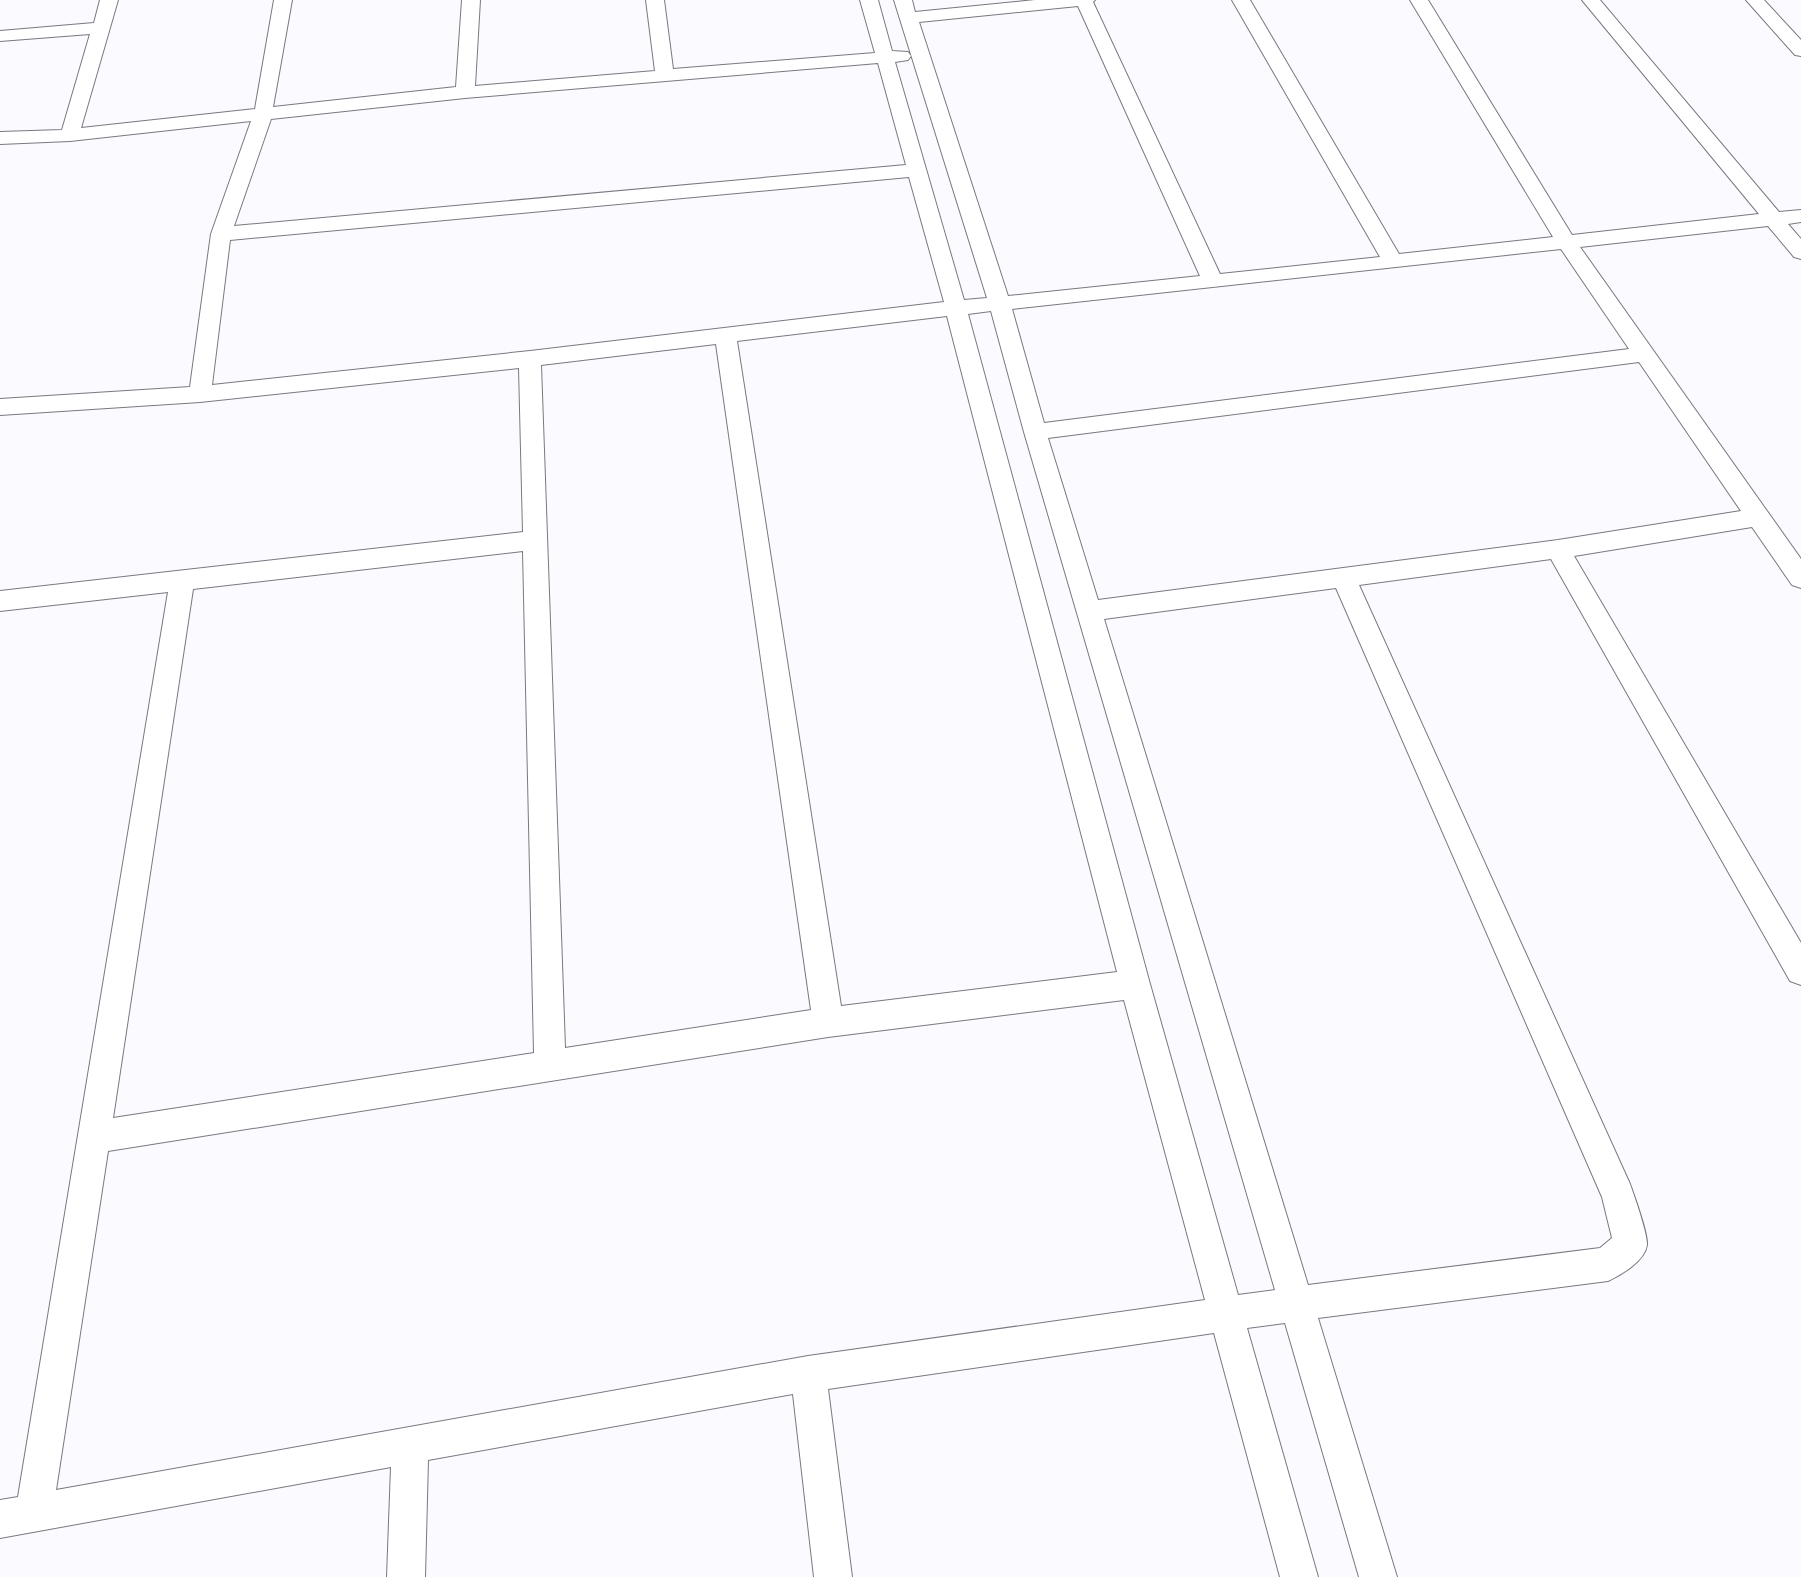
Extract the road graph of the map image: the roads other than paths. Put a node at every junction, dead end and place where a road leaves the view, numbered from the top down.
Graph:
1 (109, 0) edge
2 (283, 0) edge
3 (471, 0) edge
4 (655, 0) edge
5 (869, 0) edge
6 (1085, 0) edge
7 (1241, 0) edge
8 (1419, 0) edge
9 (1591, 0) edge
10 (1756, 0) edge
11 (905, 9) edge
12 (101, 28) junction
13 (0, 36) edge
14 (1801, 51) edge
15 (920, 54) junction
16 (884, 58) junction
17 (665, 75) junction
18 (466, 92) junction
19 (263, 114) junction
20 (70, 135) junction
21 (0, 138) edge
22 (918, 170) junction
23 (1801, 216) edge
24 (1774, 219) junction
25 (221, 234) junction
26 (1566, 242) junction
27 (1801, 252) edge
28 (1393, 262) junction
29 (1213, 282) junction
30 (1000, 304) junction
31 (956, 308) junction
32 (726, 337) junction
33 (1645, 354) junction
34 (530, 359) junction
35 (200, 394) junction
36 (0, 407) edge
37 (1035, 432) junction
38 (1759, 518) junction
39 (534, 540) junction
40 (1558, 549) junction
41 (1344, 578) junction
42 (1801, 578) edge
43 (182, 580) junction
44 (0, 601) edge
45 (1089, 611) junction
46 (1801, 971) edge
47 (1135, 984) junction
48 (828, 1022) junction
49 (550, 1066) junction
50 (94, 1137) junction
51 (1296, 1304) junction
52 (1228, 1315) junction
53 (808, 1374) junction
54 (410, 1445) junction
55 (34, 1513) junction
56 (0, 1519) edge
57 (406, 1577) edge
58 (833, 1577) edge
59 (1300, 1577) edge
60 (1378, 1577) edge

1 - 12 street
2 - 19 street
3 - 18 street
4 - 17 street
5 - 16 street
6 - 11 street
6 - 29 street
7 - 28 street
8 - 26 street
9 - 24 street
10 - 14 street
11 - 15 street
12 - 13 street
12 - 20 street
15 - 16 street
15 - 30 street
16 - 17 street
16 - 22 street
17 - 18 street
18 - 19 street
19 - 20 street
19 - 25 street
20 - 21 street
22 - 25 street
22 - 31 street
23 - 24 street
24 - 26 street
24 - 27 street
25 - 35 street
26 - 28 street
26 - 33 street
28 - 29 street
29 - 30 street
30 - 31 street
30 - 37 street
31 - 32 street
31 - 47 street
32 - 34 street
32 - 48 street
33 - 37 street
33 - 38 street
34 - 35 street
34 - 39 street
35 - 36 street
37 - 45 street
38 - 40 street
38 - 42 street
39 - 43 street
39 - 49 street
40 - 41 street
40 - 46 street
41 - 45 street
41 - 51 street
43 - 44 street
43 - 50 street
45 - 51 street
47 - 48 street
47 - 52 street
48 - 49 street
49 - 50 street
50 - 55 street
51 - 52 street
51 - 60 street
52 - 53 street
52 - 59 street
53 - 54 street
53 - 58 street
54 - 55 street
54 - 57 street
55 - 56 street

